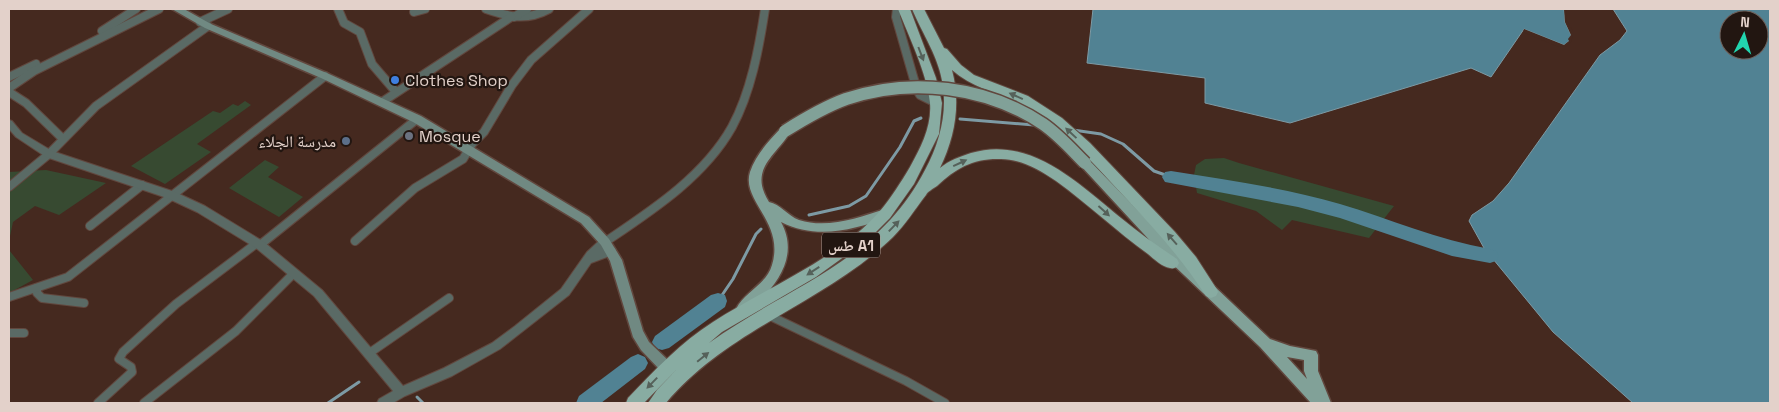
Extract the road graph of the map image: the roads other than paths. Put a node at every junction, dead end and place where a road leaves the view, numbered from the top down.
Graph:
1 (136, 9) edge
2 (159, 9) edge
3 (176, 9) edge
4 (228, 9) edge
5 (338, 9) edge
6 (425, 9) edge
7 (486, 9) edge
8 (527, 9) edge
9 (549, 9) edge
10 (589, 9) edge
11 (765, 9) edge
12 (897, 9) edge
13 (904, 9) edge
14 (918, 9) edge
15 (414, 12) dead end
16 (512, 17) junction
17 (204, 24) junction
18 (934, 42) junction
19 (325, 76) junction
20 (9, 77) edge
21 (9, 90) edge
22 (396, 92) junction
23 (382, 102) junction
24 (936, 103) junction
25 (417, 119) junction
26 (9, 123) edge
27 (788, 132) junction
28 (63, 139) junction
29 (468, 151) junction
30 (49, 154) junction
31 (1082, 164) junction
32 (142, 185) junction
33 (9, 188) edge
34 (920, 192) junction
35 (170, 195) junction
36 (885, 214) junction
37 (90, 226) dead end
38 (355, 241) dead end
39 (259, 244) junction
40 (608, 246) junction
41 (1172, 263) junction
42 (294, 273) junction
43 (37, 288) junction
44 (1211, 292) junction
45 (9, 297) edge
46 (449, 298) dead end
47 (84, 303) dead end
48 (739, 313) junction
49 (764, 314) junction
50 (9, 333) edge
51 (24, 333) dead end
52 (1265, 343) junction
53 (368, 354) junction
54 (667, 368) junction
55 (401, 392) junction
56 (98, 403) edge
57 (144, 403) edge
58 (383, 403) edge
59 (634, 403) edge
60 (656, 403) edge
61 (945, 403) edge
62 (1310, 403) edge
63 (1320, 403) edge
64 (1324, 403) edge

1 - 20 street
2 - 21 street
3 - 17 main road
4 - 17 street
5 - 22 street
6 - 15 street
7 - 16 street
8 - 16 street
9 - 16 street
10 - 29 street
11 - 40 street
12 - 24 street
13 -> 24 highway, طس A1
14 - 18 highway, طس A1
16 - 22 street
17 - 19 main road
17 - 28 street
18 - 34 highway, طس A1
44 -> 18 highway
19 - 23 main road
19 - 35 street
21 - 28 street
22 - 23 street
23 - 25 main road
24 - 36 highway, طس A1
25 - 29 main road
25 - 39 street
26 - 30 street
27 - 31 main road, bridge
27 - 36 main road
27 - 48 main road
28 - 30 street
29 - 38 street
29 - 40 main road
30 - 32 street
30 - 33 street
31 - 41 main road
31 - 44 main road
32 - 35 street
32 - 37 street
34 -> 41 highway
49 -> 34 highway, طس A1
35 - 39 street
35 - 43 street
36 -> 48 highway, طس A1
39 - 42 street
39 - 56 street
40 - 54 main road
40 - 55 street
41 - 62 main road
42 - 53 street
42 - 57 street
43 - 45 street
43 - 47 street
44 - 52 main road
46 - 53 street
48 - 54 highway, طس A1
60 -> 49 highway, طس A1
49 - 61 street
50 - 51 street
52 - 63 main road
52 - 64 main road
53 - 55 street
54 -> 59 highway, طس A1
55 - 58 street

